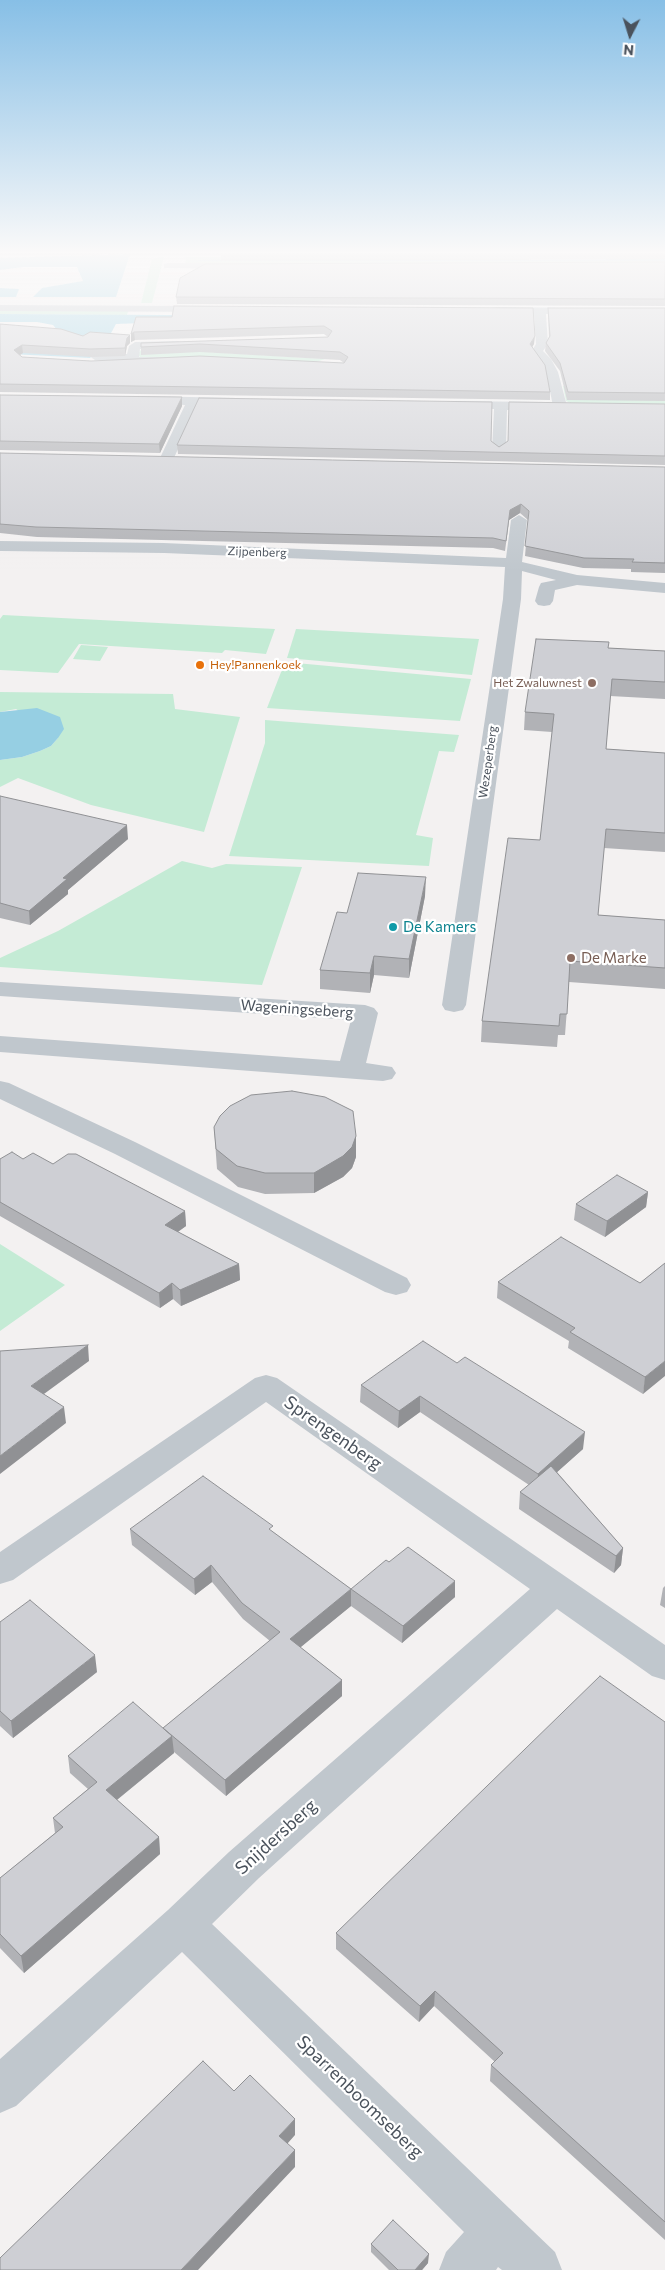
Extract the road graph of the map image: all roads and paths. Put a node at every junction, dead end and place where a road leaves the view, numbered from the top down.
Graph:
1 (132, 360) joint
2 (135, 360) edge
3 (545, 360) edge
4 (82, 363) edge
5 (134, 400) edge
6 (193, 401) junction
7 (252, 402) edge
8 (444, 405) edge
9 (501, 406) junction
10 (499, 450) edge
11 (185, 460) edge
12 (519, 520) edge
13 (0, 546) edge
14 (514, 564) junction
15 (578, 580) junction
16 (665, 588) edge
17 (544, 601) dead end
18 (0, 989) edge
19 (454, 1005) dead end
20 (0, 1044) edge
21 (351, 1070) junction
22 (382, 1073) dead end
23 (0, 1089) edge
24 (396, 1285) dead end
25 (0, 1570) edge
26 (556, 1588) junction
27 (665, 1665) edge
28 (183, 1924) junction
29 (0, 2090) edge
30 (496, 2231) junction
31 (464, 2270) edge
32 (537, 2270) edge

1 - 2 street
1 - 4 street
3 - 9 street
5 - 6 street
6 - 7 street
6 - 11 street
8 - 9 street
9 - 10 street
12 - 14 street, Wezeperberg
13 - 14 street, Zijpenberg
14 - 15 street, Zijpenberg
14 - 19 street, Wezeperberg
15 - 16 street
15 - 17 street
18 - 21 street, Wageningseberg
20 - 21 street
21 - 22 street
23 - 24 street
25 - 26 street, Sprengenberg
26 - 27 street, Sprengenberg
26 - 28 street, Snijdersberg
28 - 29 street, Snijdersberg
28 - 30 street, Sparrenboomseberg
30 - 31 street
30 - 32 street, Sparrenboomseberg

